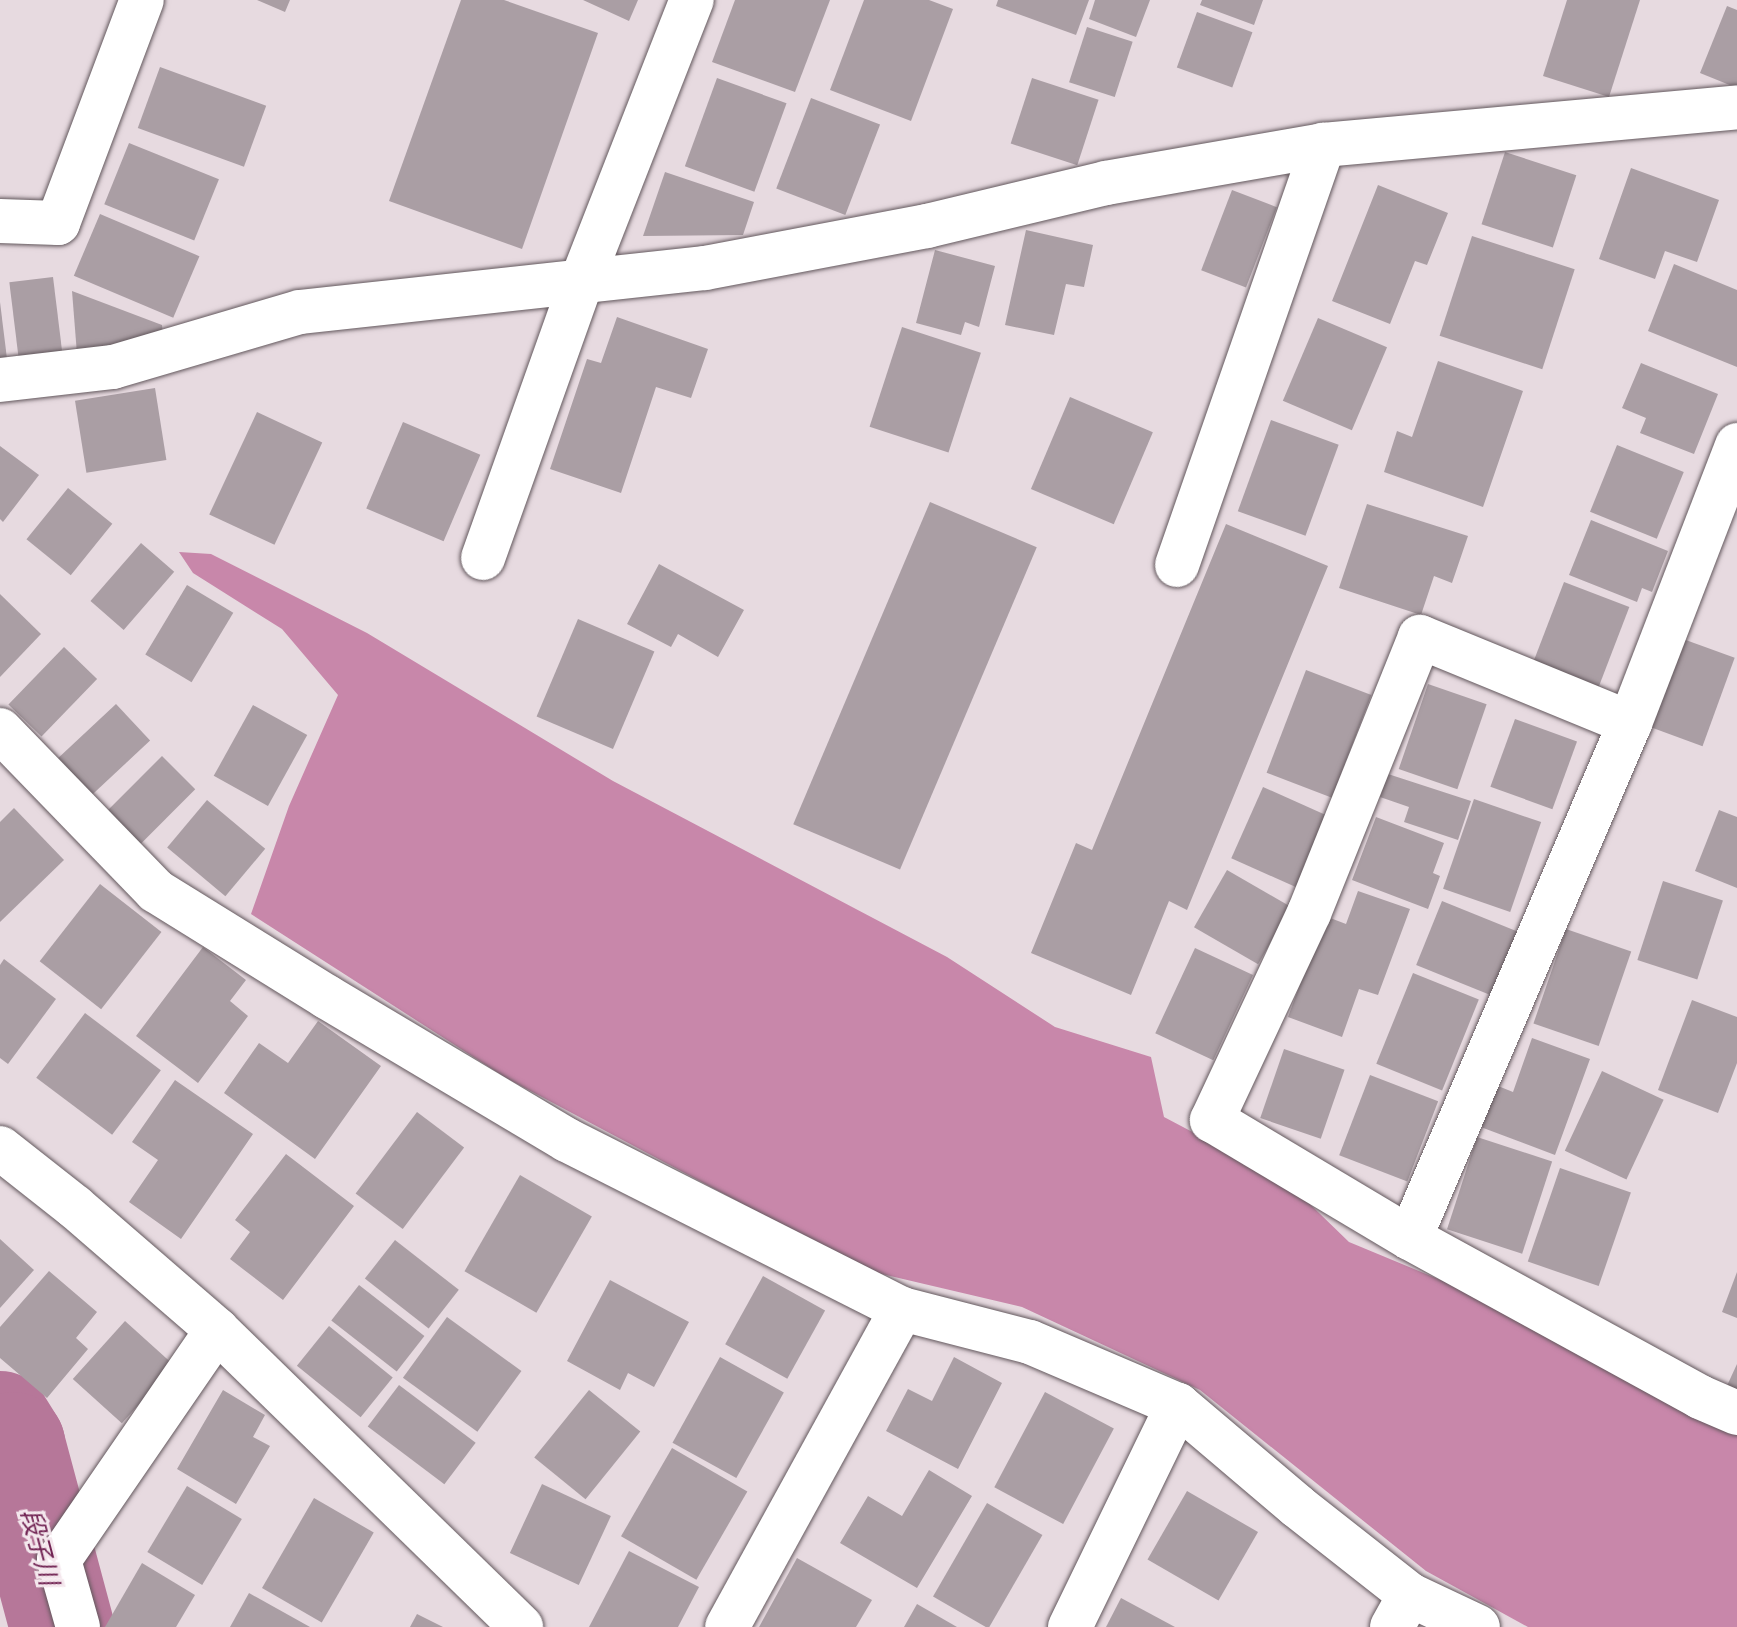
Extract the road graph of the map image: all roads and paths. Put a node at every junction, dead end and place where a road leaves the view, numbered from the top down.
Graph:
1 (142, 0) edge
2 (692, 0) edge
3 (1737, 107) edge
4 (1323, 145) junction
5 (0, 221) edge
6 (582, 280) junction
7 (0, 380) edge
8 (1737, 445) edge
9 (483, 558) dead end
10 (1177, 565) dead end
11 (1630, 723) junction
12 (0, 730) edge
13 (0, 1148) edge
14 (1410, 1238) junction
15 (902, 1309) junction
16 (217, 1330) junction
17 (1178, 1405) junction
18 (1737, 1413) edge
19 (1401, 1611) edge
20 (78, 1627) edge
21 (521, 1627) edge
22 (727, 1627) edge
23 (1070, 1627) edge
24 (1478, 1627) edge

1 - 5 street
2 - 6 street
3 - 4 street
4 - 6 street
4 - 10 street
6 - 7 street
6 - 9 street
8 - 11 street
11 - 14 street
11 - 14 street
12 - 15 street
13 - 16 street
14 - 18 street
15 - 17 street
15 - 22 street
16 - 20 street
16 - 21 street
17 - 19 street
17 - 23 street
19 - 24 street

